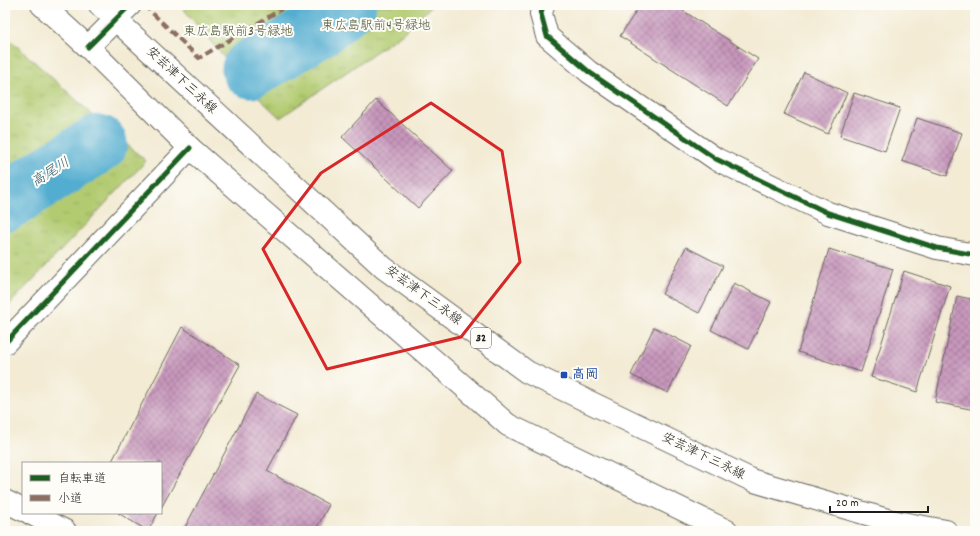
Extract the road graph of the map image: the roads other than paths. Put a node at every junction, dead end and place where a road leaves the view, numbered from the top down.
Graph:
1 (42, 5) edge
2 (543, 5) edge
3 (115, 10) edge
4 (88, 47) junction
5 (190, 148) junction
6 (975, 255) edge
7 (5, 343) edge
8 (5, 501) edge
9 (22, 510) edge
10 (32, 514) edge
11 (65, 531) edge
12 (727, 531) edge
13 (946, 531) edge

1 - 4 main road
2 - 6 main road
3 - 4 main road
3 - 13 main road, 安芸津下三永線 / 32
4 - 5 main road
5 - 7 main road
5 - 12 main road
8 - 9 main road
10 - 11 main road

